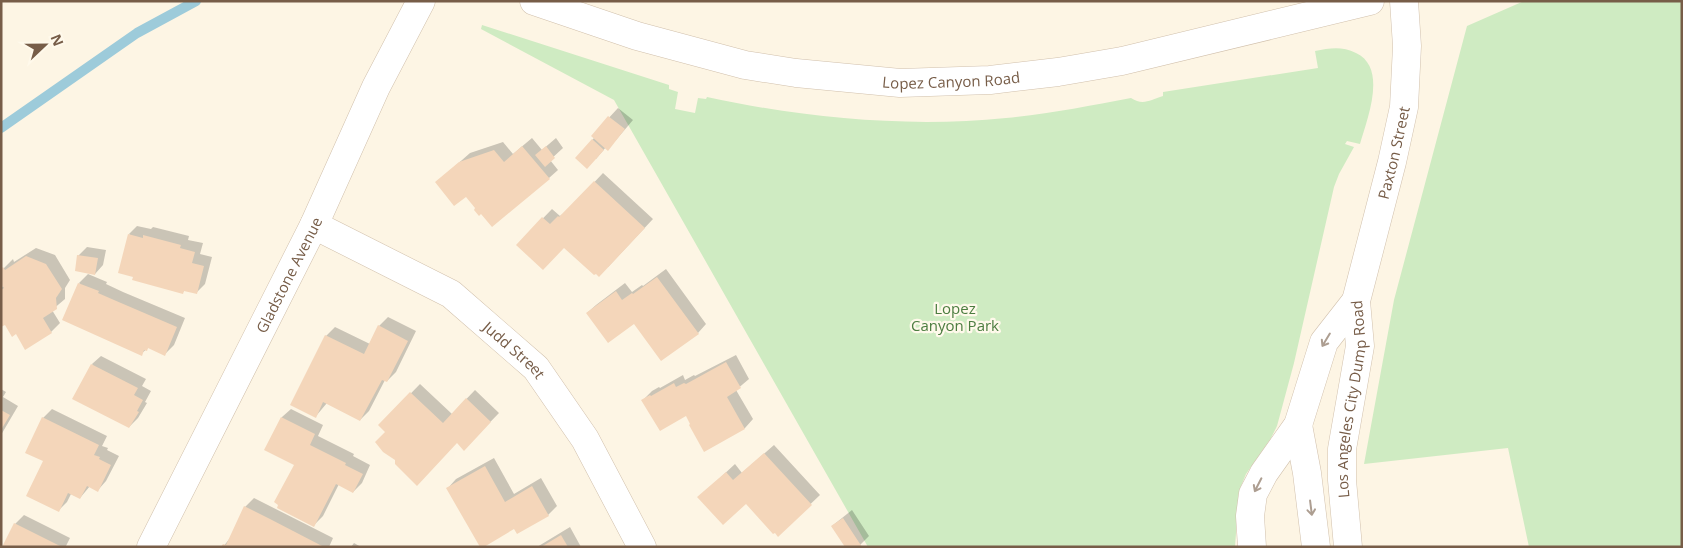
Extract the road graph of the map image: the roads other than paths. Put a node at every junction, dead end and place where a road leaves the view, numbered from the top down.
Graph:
1 (421, 1) edge
2 (534, 1) edge
3 (1370, 1) edge
4 (1404, 1) edge
5 (314, 225) junction
6 (1356, 302) junction
7 (1298, 425) junction
8 (151, 547) edge
9 (642, 547) edge
10 (1252, 547) edge
11 (1316, 547) edge
12 (1348, 547) edge

1 - 5 street, Gladstone Avenue
2 - 3 street, Lopez Canyon Road
4 - 6 street, Paxton Street
5 - 8 street, Gladstone Avenue
5 - 9 street, Judd Street
6 -> 7 street, Los Angeles City Dump Road
6 - 12 street, Los Angeles City Dump Road
7 -> 10 street, Los Angeles City Dump Road
7 -> 11 street, Los Angeles City Dump Road

